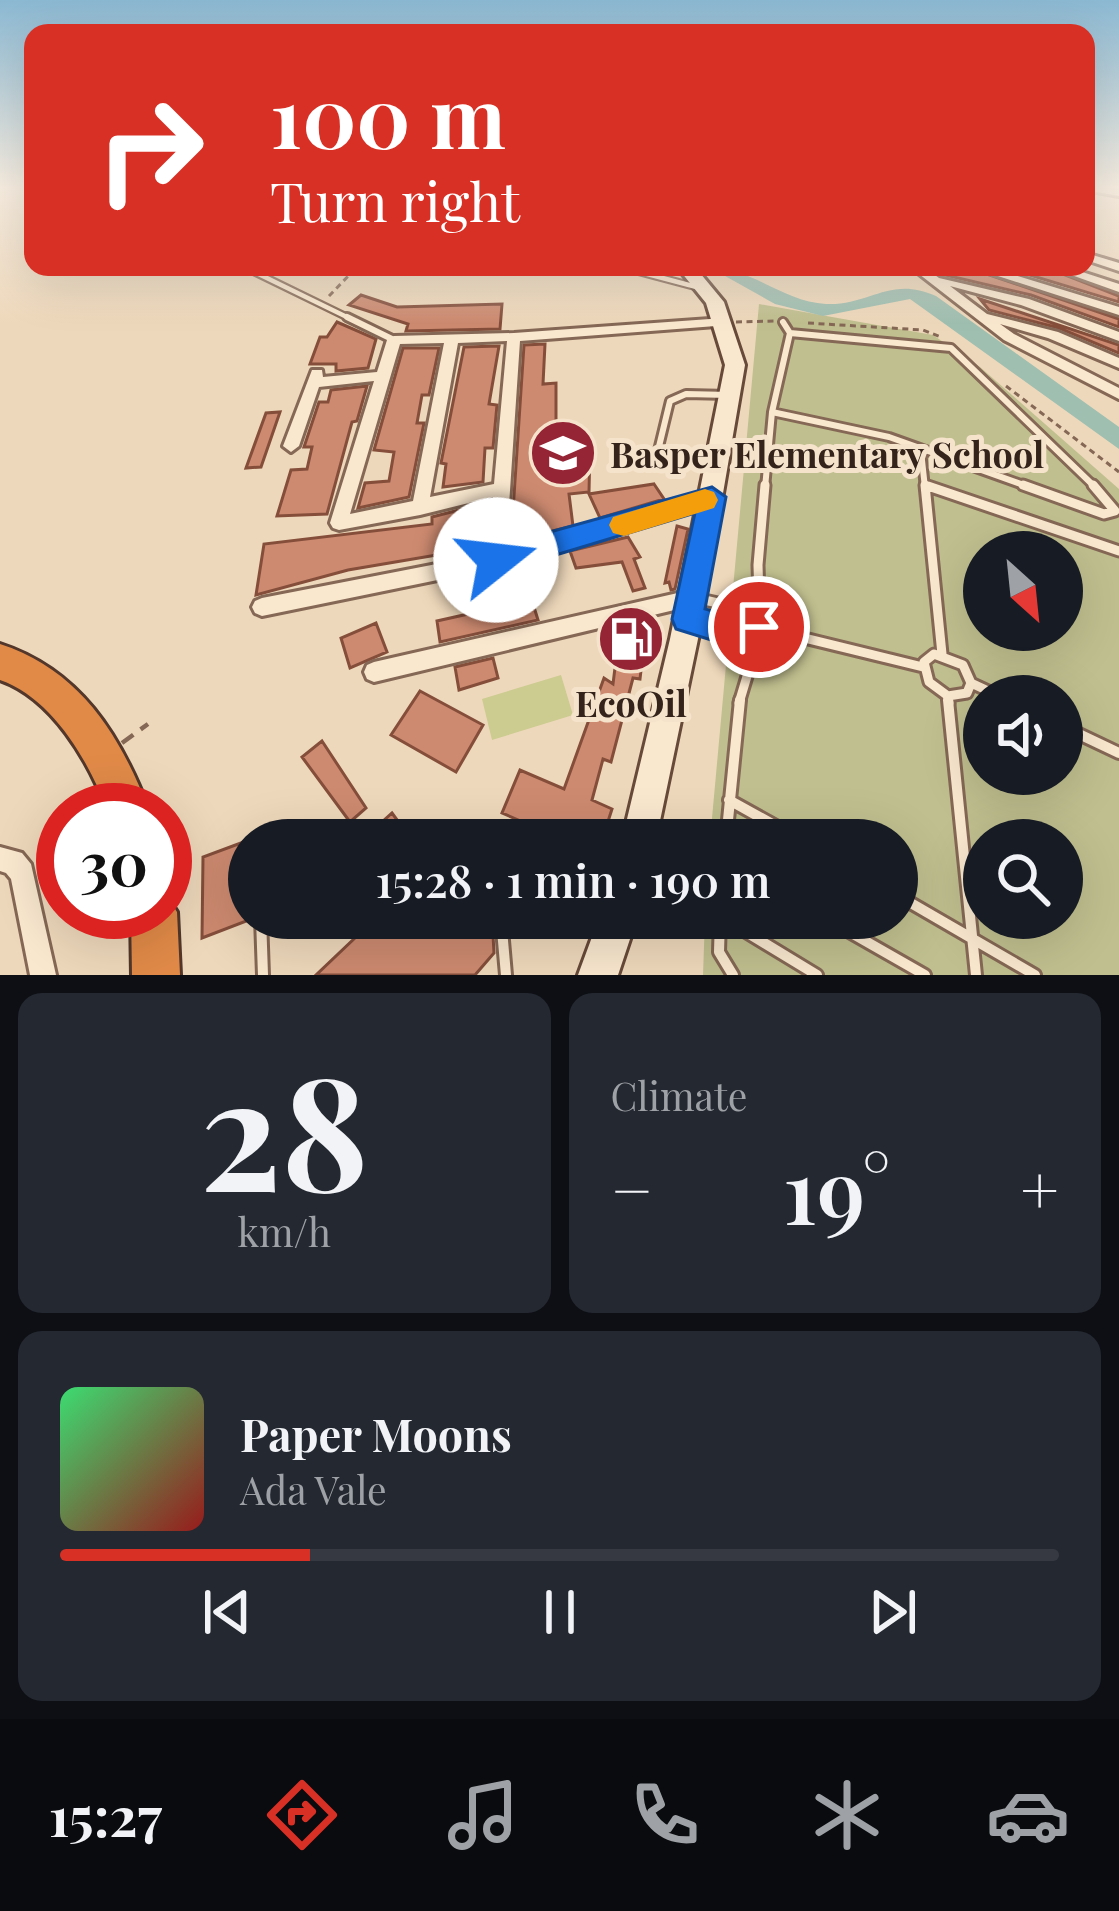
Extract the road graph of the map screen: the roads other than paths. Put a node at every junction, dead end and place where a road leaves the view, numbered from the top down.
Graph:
1 (263, 276) edge
2 (648, 276) edge
3 (694, 276) edge
4 (929, 276) edge
5 (1005, 276) edge
6 (1082, 276) edge
7 (932, 278) junction
8 (1119, 288) edge
9 (706, 289) junction
10 (1119, 311) edge
11 (979, 314) junction
12 (724, 322) junction
13 (783, 322) road end
14 (790, 333) junction
15 (514, 337) junction
16 (1119, 337) edge
17 (452, 338) junction
18 (394, 340) junction
19 (1119, 363) edge
20 (381, 376) junction
21 (1119, 394) edge
22 (730, 395) junction
23 (772, 412) junction
24 (291, 446) dead end
25 (921, 449) junction
26 (655, 463) dead end
27 (928, 486) junction
28 (500, 489) junction
29 (712, 497) junction
30 (420, 508) junction
31 (1119, 551) edge
32 (496, 560) junction
33 (690, 605) junction
34 (262, 607) dead end
35 (759, 627) junction
36 (942, 654) junction
37 (0, 662) edge
38 (923, 667) junction
39 (374, 672) dead end
40 (968, 675) edge
41 (963, 694) edge
42 (948, 696) junction
43 (1083, 736) edge
44 (1119, 753) edge
45 (117, 783) edge
46 (729, 800) junction
47 (644, 819) edge
48 (728, 819) edge
49 (763, 819) edge
50 (963, 841) edge
51 (0, 859) edge
52 (918, 907) edge
53 (963, 931) edge
54 (155, 939) edge
55 (262, 939) edge
56 (502, 939) edge
57 (611, 939) edge
58 (720, 939) edge
59 (756, 939) edge
60 (862, 939) edge
61 (973, 939) edge
62 (976, 939) edge
63 (43, 975) edge
64 (156, 975) edge
65 (263, 975) edge
66 (506, 975) edge
67 (598, 975) edge
68 (733, 975) edge
69 (817, 975) edge
70 (925, 975) edge
71 (976, 975) edge
72 (1035, 975) edge

1 - 18 lane
2 - 9 lane
3 - 9 main road
4 - 7 street
5 - 10 street
6 - 8 street
7 - 11 street
7 - 16 street
9 - 12 main road
11 - 19 street
11 - 21 street
12 - 15 street
12 - 22 main road
13 - 14 lane
14 - 23 lane
14 - 25 lane
15 - 17 street
15 - 28 street
17 - 18 street
17 - 30 street
18 - 20 street
20 - 24 street
20 - 30 street
22 - 26 lane
22 - 29 main road
23 - 25 lane
23 - 35 lane
25 - 27 lane
27 - 31 lane
27 - 36 lane
28 - 30 street
28 - 32 street
29 - 32 street
29 - 33 main road
32 - 34 street
33 - 35 lane
33 - 35 lane
33 - 39 street
33 - 47 main road
35 - 38 lane
35 - 46 lane
36 - 38 lane
36 - 40 lane
37 - 45 highway
38 - 42 lane
41 - 42 lane
42 - 50 lane
43 - 44 lane
46 - 48 lane
46 - 49 lane
51 - 63 street
52 - 53 lane
54 - 64 highway
55 - 65 lane
56 - 66 lane
57 - 67 main road
58 - 68 lane
59 - 69 lane
60 - 70 lane
61 - 71 lane
62 - 72 lane

